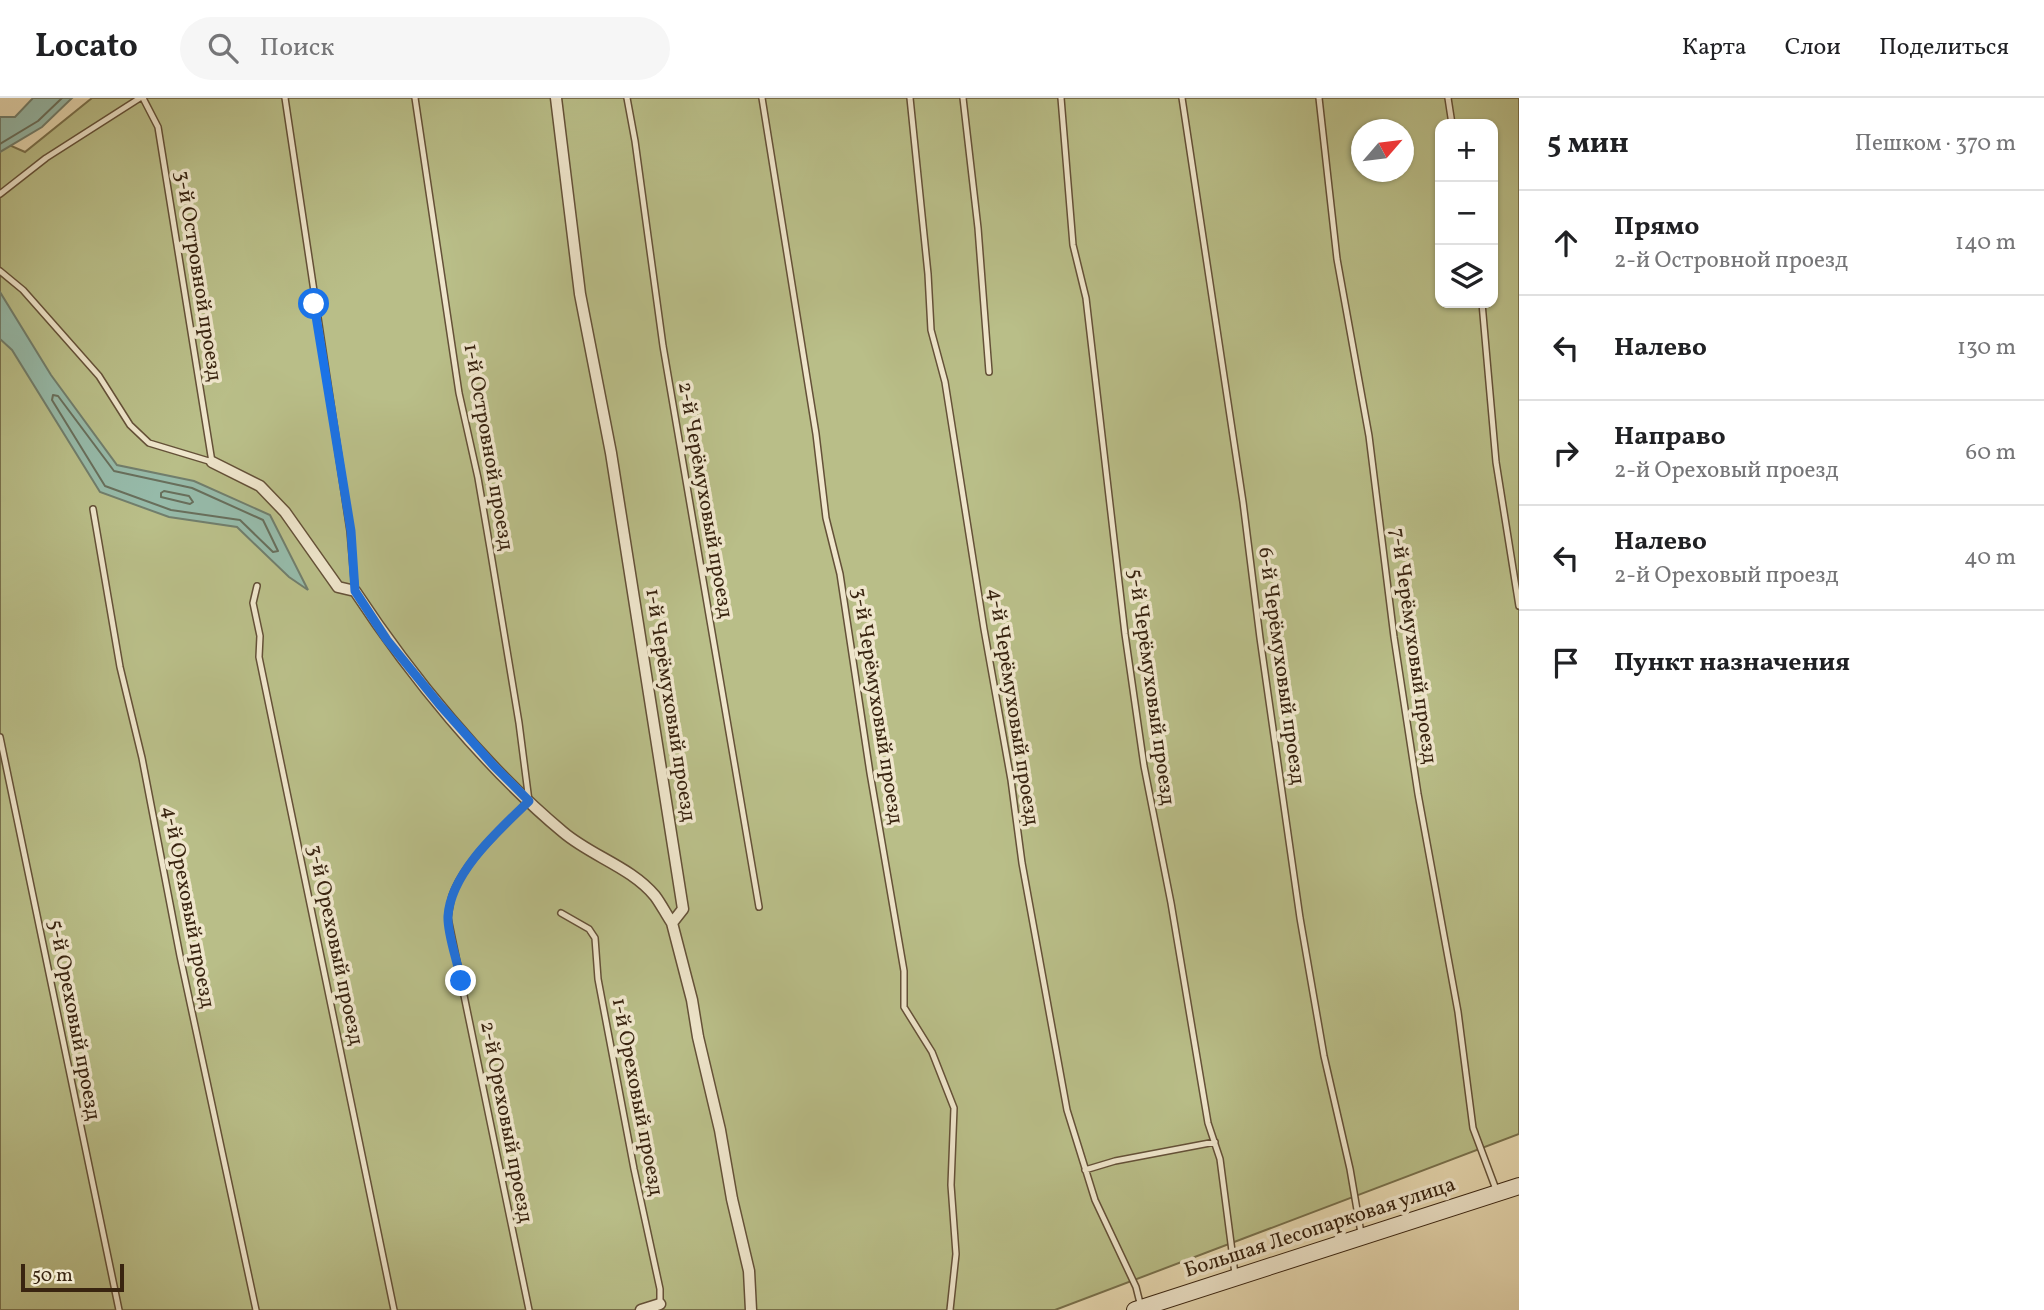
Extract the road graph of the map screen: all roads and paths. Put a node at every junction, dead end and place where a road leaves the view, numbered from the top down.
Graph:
1 (141, 98) edge
2 (285, 98) edge
3 (415, 98) edge
4 (556, 98) edge
5 (627, 98) edge
6 (762, 98) edge
7 (910, 98) edge
8 (963, 98) edge
9 (1060, 98) edge
10 (1182, 98) edge
11 (1319, 98) edge
12 (1448, 98) edge
13 (1451, 119) edge
14 (0, 194) edge
15 (0, 271) edge
16 (1482, 308) edge
17 (989, 372) dead end
18 (212, 462) junction
19 (93, 509) dead end
20 (257, 586) dead end
21 (355, 591) junction
22 (1519, 606) edge
23 (0, 737) edge
24 (529, 801) junction
25 (759, 907) dead end
26 (561, 913) dead end
27 (671, 923) junction
28 (1215, 1142) junction
29 (1085, 1170) junction
30 (1519, 1186) edge
31 (1497, 1193) junction
32 (1362, 1237) junction
33 (1235, 1278) junction
34 (660, 1304) joint
35 (1139, 1309) edge
36 (118, 1310) edge
37 (256, 1310) edge
38 (394, 1310) edge
39 (528, 1310) edge
40 (641, 1310) edge
41 (751, 1310) edge
42 (950, 1310) edge

1 - 14 lane
1 - 18 lane, 3-й Островной проезд
2 - 21 lane
3 - 24 lane, 1-й Островной проезд
4 - 27 street, 1-й Черёмуховый проезд
5 - 25 lane, 2-й Черёмуховый проезд
6 - 42 lane, 3-й Черёмуховый проезд
7 - 29 lane, 4-й Черёмуховый проезд
8 - 17 lane
9 - 28 lane, 5-й Черёмуховый проезд
10 - 32 lane, 6-й Черёмуховый проезд
11 - 31 lane, 7-й Черёмуховый проезд
12 - 13 lane
15 - 18 lane
16 - 22 lane
18 - 21 street
19 - 37 lane, 4-й Ореховый проезд
20 - 38 lane, 3-й Ореховый проезд
21 - 24 street
23 - 36 lane, 5-й Ореховый проезд
24 - 27 street
24 - 39 lane, 2-й Ореховый проезд
26 - 34 lane, 1-й Ореховый проезд
27 - 41 street
28 - 29 lane
28 - 33 lane, 5-й Черёмуховый проезд
29 - 35 lane, 4-й Черёмуховый проезд
30 - 31 main road, Большая Лесопарковая улица
31 - 32 main road, Большая Лесопарковая улица
32 - 33 main road, Большая Лесопарковая улица
33 - 35 main road, Большая Лесопарковая улица
34 - 40 street

